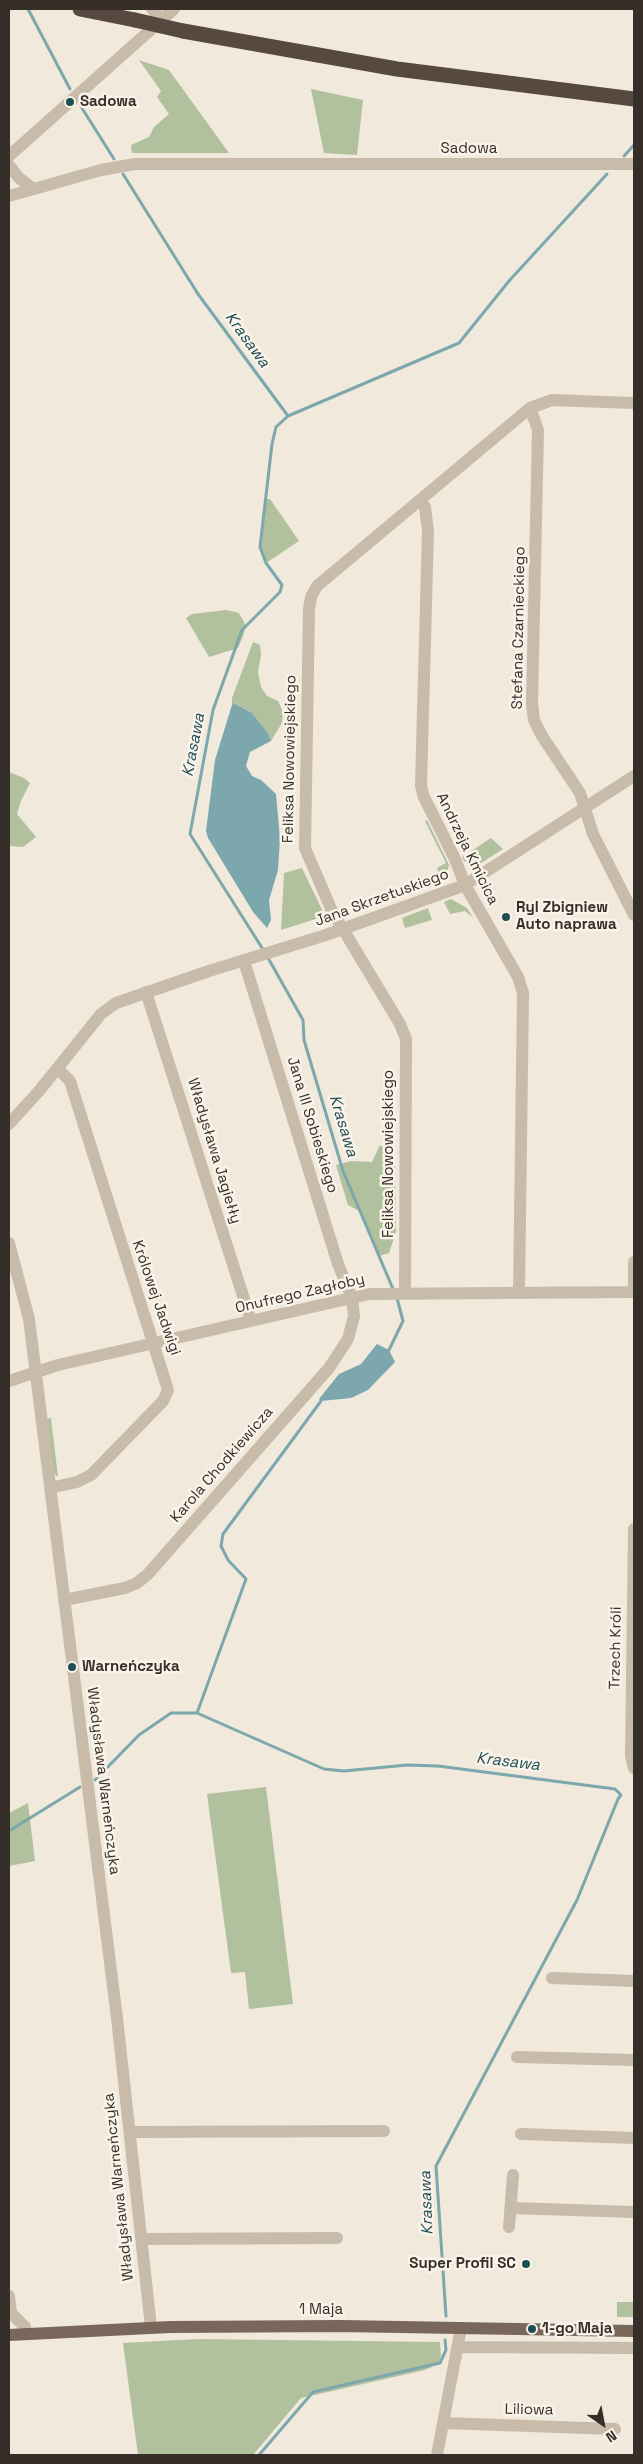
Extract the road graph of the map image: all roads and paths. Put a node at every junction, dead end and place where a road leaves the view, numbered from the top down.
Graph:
1 (80, 9) edge
2 (152, 9) edge
3 (174, 9) edge
4 (162, 20) junction
5 (634, 99) edge
6 (9, 156) edge
7 (634, 164) edge
8 (9, 165) edge
9 (33, 190) junction
10 (9, 196) edge
11 (634, 403) edge
12 (530, 408) junction
13 (420, 501) junction
14 (634, 776) edge
15 (586, 807) junction
16 (465, 885) junction
17 (634, 915) edge
18 (343, 929) junction
19 (244, 961) junction
20 (146, 992) junction
21 (58, 1069) junction
22 (9, 1124) edge
23 (9, 1243) edge
24 (634, 1262) edge
25 (398, 1292) junction
26 (634, 1292) edge
27 (519, 1293) junction
28 (352, 1298) junction
29 (251, 1321) junction
30 (154, 1344) junction
31 (36, 1372) junction
32 (9, 1380) edge
33 (50, 1488) junction
34 (634, 1529) edge
35 (64, 1600) junction
36 (634, 1768) edge
37 (552, 1978) dead end
38 (634, 1981) edge
39 (517, 2057) dead end
40 (634, 2060) edge
41 (384, 2131) dead end
42 (130, 2132) junction
43 (521, 2134) dead end
44 (634, 2138) edge
45 (513, 2175) dead end
46 (511, 2208) junction
47 (634, 2212) edge
48 (509, 2227) dead end
49 (337, 2238) dead end
50 (141, 2239) junction
51 (9, 2296) edge
52 (151, 2327) junction
53 (461, 2328) junction
54 (634, 2331) edge
55 (26, 2334) junction
56 (9, 2336) edge
57 (458, 2347) junction
58 (634, 2348) edge
59 (443, 2423) junction
60 (615, 2429) dead end
61 (436, 2455) edge

1 - 5 highway, bridge
2 - 4 street
3 - 4 street
4 - 6 street
7 - 9 street, Sadowa
8 - 9 street
9 - 10 street, Sadowa
11 - 12 street, Feliksa Nowowiejskiego
12 - 13 street, Feliksa Nowowiejskiego
12 - 15 street, Stefana Czarnieckiego
13 - 16 street, Andrzeja Kmicica
13 - 18 street, Feliksa Nowowiejskiego
14 - 15 street, Jana Skrzetuskiego
15 - 16 street, Jana Skrzetuskiego
15 - 17 street, Stefana Czarnieckiego
16 - 18 street, Jana Skrzetuskiego
16 - 27 street, Andrzeja Kmicica
18 - 19 street, Jana Skrzetuskiego
18 - 25 street, Feliksa Nowowiejskiego
19 - 20 street, Jana Skrzetuskiego
19 - 28 street, Jana III Sobieskiego
20 - 21 street
20 - 29 street, Władysława Jagiełły
21 - 22 street
21 - 30 street, Królowej Jadwigi
23 - 31 street, Władysława Warneńczyka
24 - 26 street
25 - 27 street, Onufrego Zagłoby
25 - 28 street, Onufrego Zagłoby
26 - 27 street, Onufrego Zagłoby
28 - 29 street, Onufrego Zagłoby
28 - 35 street, Karola Chodkiewicza
29 - 30 street, Onufrego Zagłoby
30 - 31 street, Onufrego Zagłoby
30 - 33 street, Królowej Jadwigi
31 - 32 street, Onufrego Zagłoby
31 - 33 street, Władysława Warneńczyka
33 - 35 street, Władysława Warneńczyka
34 - 36 street, Trzech Króli
35 - 42 street, Władysława Warneńczyka
37 - 38 street
39 - 40 street
41 - 42 street
42 - 50 street, Władysława Warneńczyka
43 - 44 street
45 - 46 street
46 - 47 street
46 - 48 street
49 - 50 street
50 - 52 street, Władysława Warneńczyka
51 - 55 street
52 - 53 main road, 1 Maja
52 - 55 main road, 1 Maja
53 - 54 main road, 1 Maja
53 - 57 street
55 - 56 main road, 1 Maja
57 - 58 street
57 - 59 street
59 - 60 street, Liliowa
59 - 61 street

